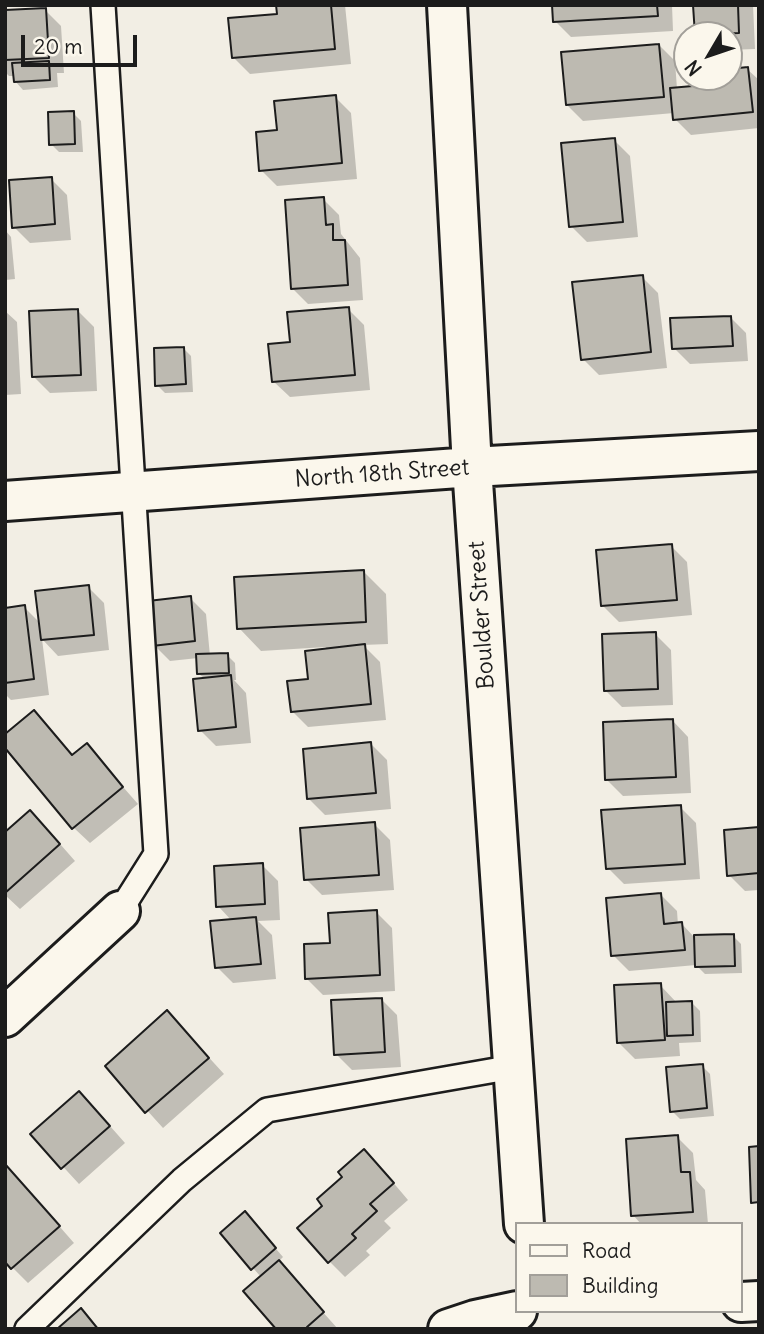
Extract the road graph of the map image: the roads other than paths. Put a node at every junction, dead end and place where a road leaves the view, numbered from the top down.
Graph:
1 (103, 5) edge
2 (447, 5) edge
3 (759, 451) edge
4 (472, 467) junction
5 (134, 492) junction
6 (5, 501) edge
7 (120, 911) joint
8 (5, 1017) edge
9 (513, 1067) junction
10 (524, 1222) edge
11 (516, 1311) edge
12 (27, 1329) edge
13 (448, 1329) edge

1 - 5 lane
2 - 4 street, Boulder Street
3 - 4 street, North 18th Street
4 - 5 street, North 18th Street
4 - 9 street, Boulder Street
5 - 6 street, North 18th Street
5 - 7 lane
7 - 8 street
9 - 10 street, Boulder Street
9 - 12 lane
11 - 13 street

